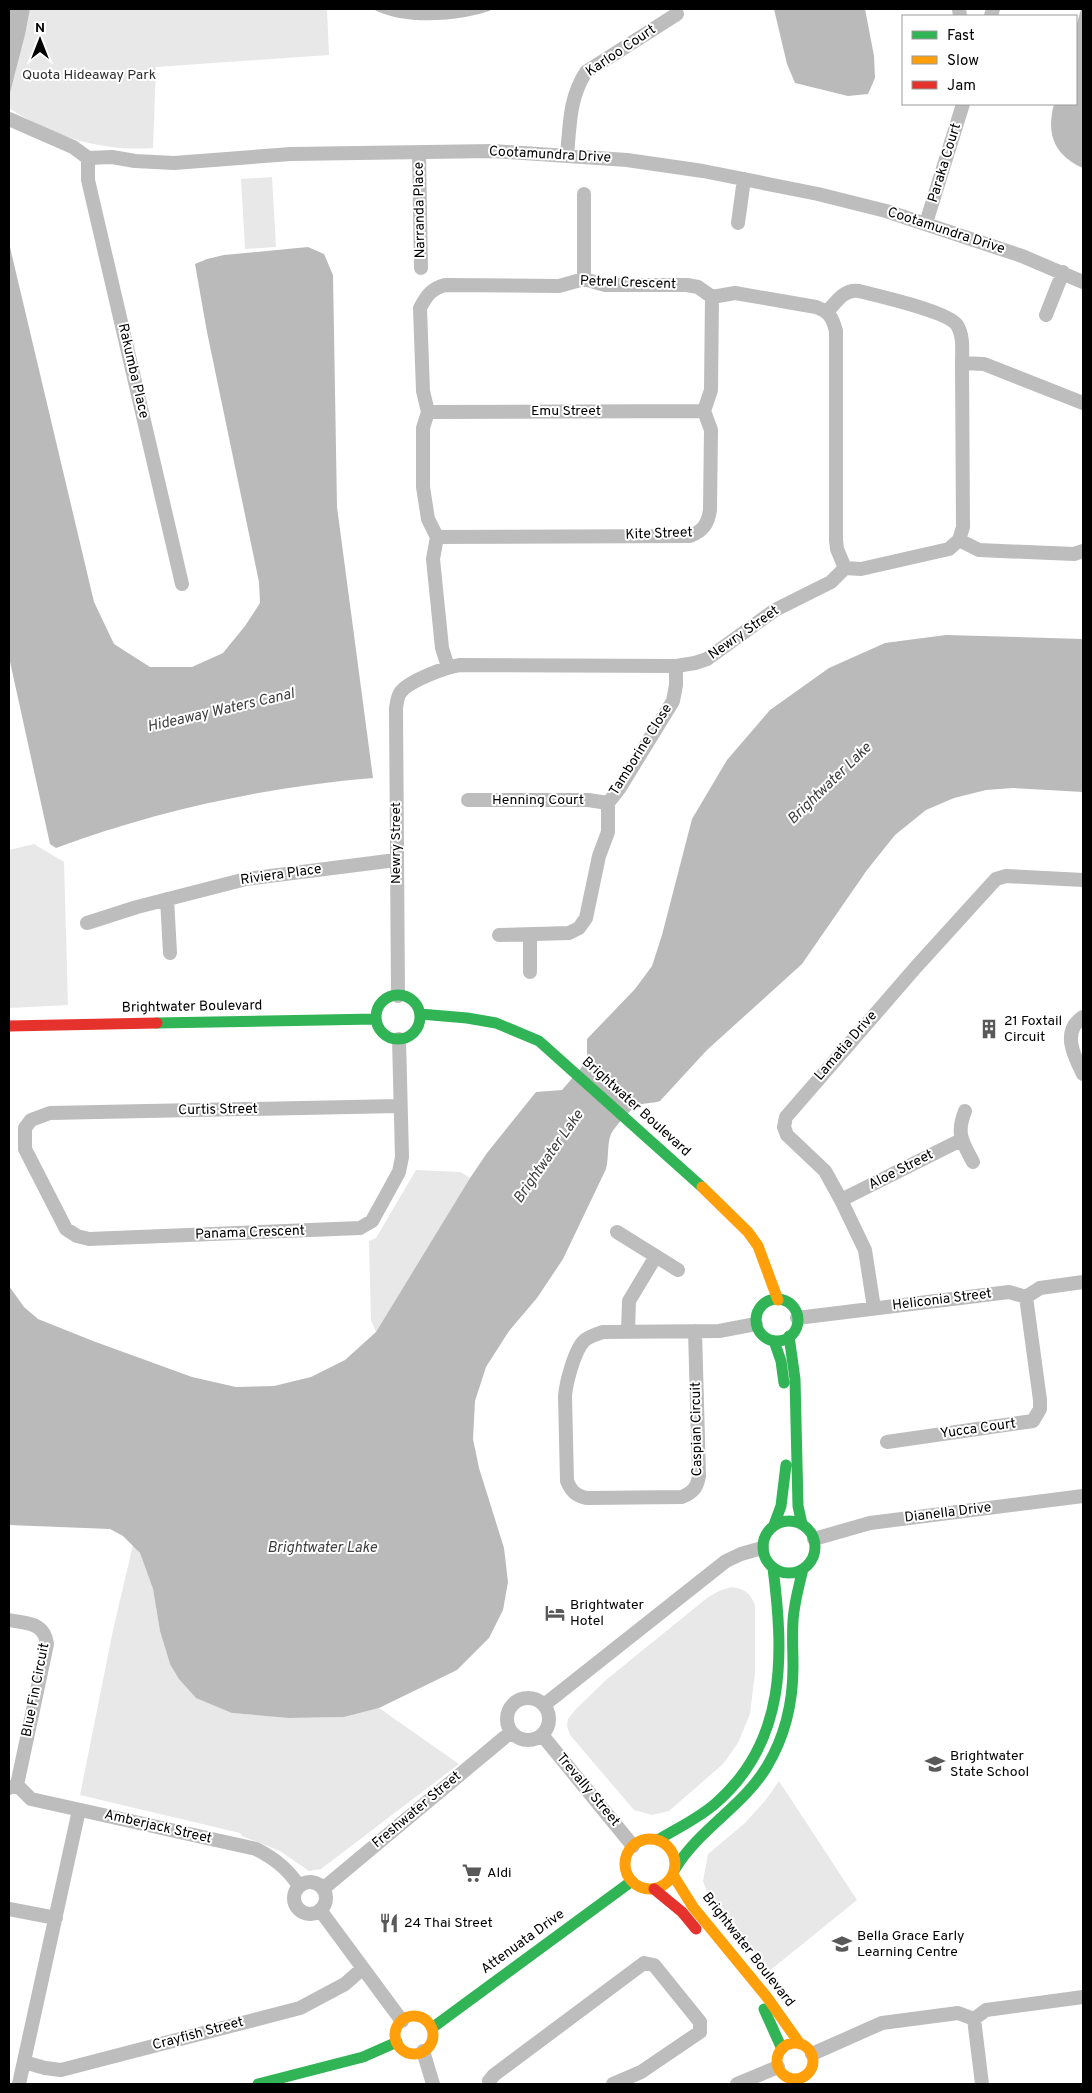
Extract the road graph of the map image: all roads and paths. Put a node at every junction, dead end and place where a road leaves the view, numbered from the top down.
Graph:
1 (677, 14) dead end
2 (963, 105) edge
3 (13, 121) edge
4 (419, 152) junction
5 (566, 155) junction
6 (88, 158) junction
7 (744, 179) junction
8 (584, 194) dead end
9 (738, 223) dead end
10 (926, 223) junction
11 (421, 268) dead end
12 (1063, 272) junction
13 (584, 279) junction
14 (1083, 282) edge
15 (712, 297) junction
16 (827, 312) junction
17 (1046, 316) dead end
18 (962, 363) junction
19 (1083, 403) edge
20 (704, 411) junction
21 (428, 412) junction
22 (438, 537) junction
23 (959, 540) junction
24 (1083, 551) edge
25 (845, 568) junction
26 (182, 584) dead end
27 (676, 666) junction
28 (448, 667) junction
29 (468, 800) dead end
30 (608, 803) junction
31 (396, 860) junction
32 (1083, 880) edge
33 (167, 899) junction
34 (87, 923) dead end
35 (499, 935) dead end
36 (530, 935) junction
37 (170, 953) dead end
38 (530, 972) dead end
39 (398, 996) junction
40 (420, 1014) junction
41 (1083, 1018) edge
42 (376, 1019) junction
43 (9, 1026) edge
44 (399, 1039) junction
45 (1083, 1074) edge
46 (400, 1106) junction
47 (965, 1111) dead end
48 (37, 1116) joint
49 (961, 1140) junction
50 (973, 1162) dead end
51 (841, 1200) junction
52 (617, 1232) dead end
53 (656, 1256) junction
54 (678, 1270) dead end
55 (1083, 1282) edge
56 (1026, 1297) junction
57 (778, 1300) junction
58 (874, 1308) junction
59 (797, 1318) junction
60 (756, 1324) junction
61 (628, 1332) junction
62 (696, 1332) junction
63 (789, 1336) junction
64 (774, 1340) junction
65 (887, 1442) dead end
66 (1083, 1496) edge
67 (802, 1524) junction
68 (774, 1525) junction
69 (814, 1539) junction
70 (762, 1548) junction
71 (773, 1568) junction
72 (803, 1569) junction
73 (9, 1620) edge
74 (544, 1706) junction
75 (511, 1732) junction
76 (542, 1735) junction
77 (13, 1787) edge
78 (79, 1810) junction
79 (658, 1840) junction
80 (633, 1846) junction
81 (674, 1872) junction
82 (632, 1881) junction
83 (298, 1886) junction
84 (324, 1888) junction
85 (654, 1889) junction
86 (9, 1909) edge
87 (320, 1910) junction
88 (56, 1918) junction
89 (363, 1968) junction
90 (1083, 1997) edge
91 (974, 2019) junction
92 (402, 2020) junction
93 (432, 2028) junction
94 (397, 2042) junction
95 (800, 2044) junction
96 (782, 2048) junction
97 (423, 2052) junction
98 (812, 2054) junction
99 (24, 2062) junction
100 (810, 2070) junction
101 (786, 2076) edge
102 (20, 2084) edge
103 (258, 2084) edge
104 (433, 2084) edge
105 (490, 2084) edge
106 (613, 2084) edge
107 (738, 2084) edge
108 (812, 2084) edge
109 (982, 2084) edge

1 - 5 street, Karloo Court
2 - 10 street, Paraka Court
3 - 6 street
4 - 5 street, Cootamundra Drive
4 - 6 street, Cootamundra Drive
4 - 11 street, Narranda Place
5 - 7 street, Cootamundra Drive
6 - 26 street, Rakumba Place
7 - 9 street
7 - 10 street, Cootamundra Drive
8 - 13 street
10 - 12 street, Cootamundra Drive
12 - 14 street, Cootamundra Drive
12 - 17 street
13 - 15 street, Petrel Crescent
13 - 21 street, Petrel Crescent
15 - 16 street
15 - 20 street
16 - 18 street
16 - 25 street
18 - 19 street
18 - 23 street
20 - 21 street, Emu Street
20 - 22 street, Kite Street
21 - 22 street, Petrel Crescent
22 - 28 street
23 - 24 street
23 - 25 street
25 - 27 street, Newry Street
27 - 28 street, Newry Street
27 - 30 street, Tamborine Close
28 - 31 street, Newry Street
29 - 30 street, Henning Court
30 - 36 street, Tamborine Close
31 - 33 street, Riviera Place
31 - 39 street, Newry Street
32 - 51 street, Lamatia Drive
33 - 34 street, Riviera Place
33 - 37 street
35 - 36 street, Tamborine Close
36 - 38 street
39 - 40 street
39 - 42 street
40 - 44 street
40 - 57 street, Brightwater Boulevard
41 - 45 street
42 - 43 street, Brightwater Boulevard
42 - 44 street
44 - 46 street, Panama Crescent
46 - 48 street, Curtis Street
46 - 48 street, Panama Crescent
47 - 49 street
49 - 50 street
49 - 51 street, Aloe Street
51 - 58 street, Lamatia Drive
52 - 53 street
53 - 54 street
53 - 61 street
55 - 56 street
56 - 58 street, Heliconia Street
56 - 65 street, Yucca Court
57 - 59 street
57 - 60 street
58 - 59 street, Heliconia Street
59 - 63 street
60 - 62 street, Caspian Circuit
60 - 64 street
61 - 62 street, Caspian Circuit
61 - 62 street, Caspian Circuit
63 - 64 street
63 - 67 street
64 - 68 street
66 - 69 street, Dianella Drive
67 - 68 street
67 - 69 street
68 - 70 street
69 - 72 street
70 - 71 street
70 - 74 street
71 - 72 street
71 - 79 street
72 - 81 street
73 - 77 street, Blue Fin Circuit
74 - 75 street
74 - 76 street
75 - 76 street
75 - 84 street, Freshwater Street
76 - 80 street, Trevally Street
77 - 78 street, Amberjack Street
78 - 83 street, Amberjack Street
78 - 88 street
79 - 80 street
79 - 81 street
80 - 82 street
81 - 85 street
81 - 95 street, Brightwater Boulevard
82 - 85 street
82 - 93 street, Attenuata Drive
83 - 84 street
83 - 87 street
84 - 87 street
85 - 96 street, Brightwater Boulevard
86 - 88 street
87 - 89 street
88 - 99 street
89 - 92 street
89 - 99 street, Crayfish Street
90 - 91 street
91 - 98 street
91 - 109 street
92 - 93 street
92 - 94 street
93 - 97 street
94 - 97 street
94 - 103 street
95 - 96 street
95 - 98 street
96 - 101 street
97 - 104 street
98 - 100 street
99 - 102 street
100 - 101 street
100 - 108 street
101 - 107 street
105 - 106 street

